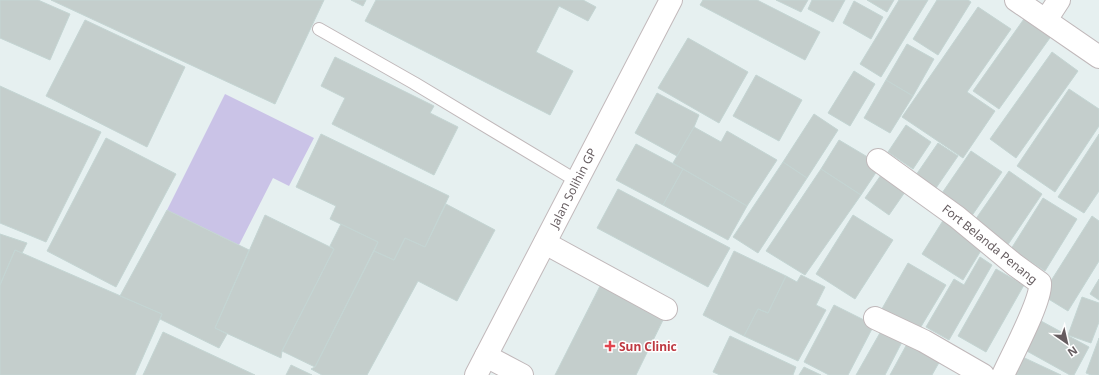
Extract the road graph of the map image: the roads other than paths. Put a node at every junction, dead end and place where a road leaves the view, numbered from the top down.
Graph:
1 (671, 0) edge
2 (1016, 0) edge
3 (1059, 0) edge
4 (1046, 20) junction
5 (319, 29) dead end
6 (1099, 56) edge
7 (878, 160) dead end
8 (577, 181) junction
9 (545, 243) junction
10 (666, 309) dead end
11 (875, 318) dead end
12 (481, 366) edge
13 (522, 375) edge
14 (983, 375) edge
15 (1003, 375) edge

1 - 8 street, Jalan Solihin GP
2 - 4 street
3 - 4 street
4 - 6 street
5 - 8 lane
7 - 15 street, Fort Belanda Penang
8 - 9 street, Jalan Solihin GP
9 - 10 street
9 - 12 street, Jalan Solihin GP
11 - 14 street
12 - 13 street

